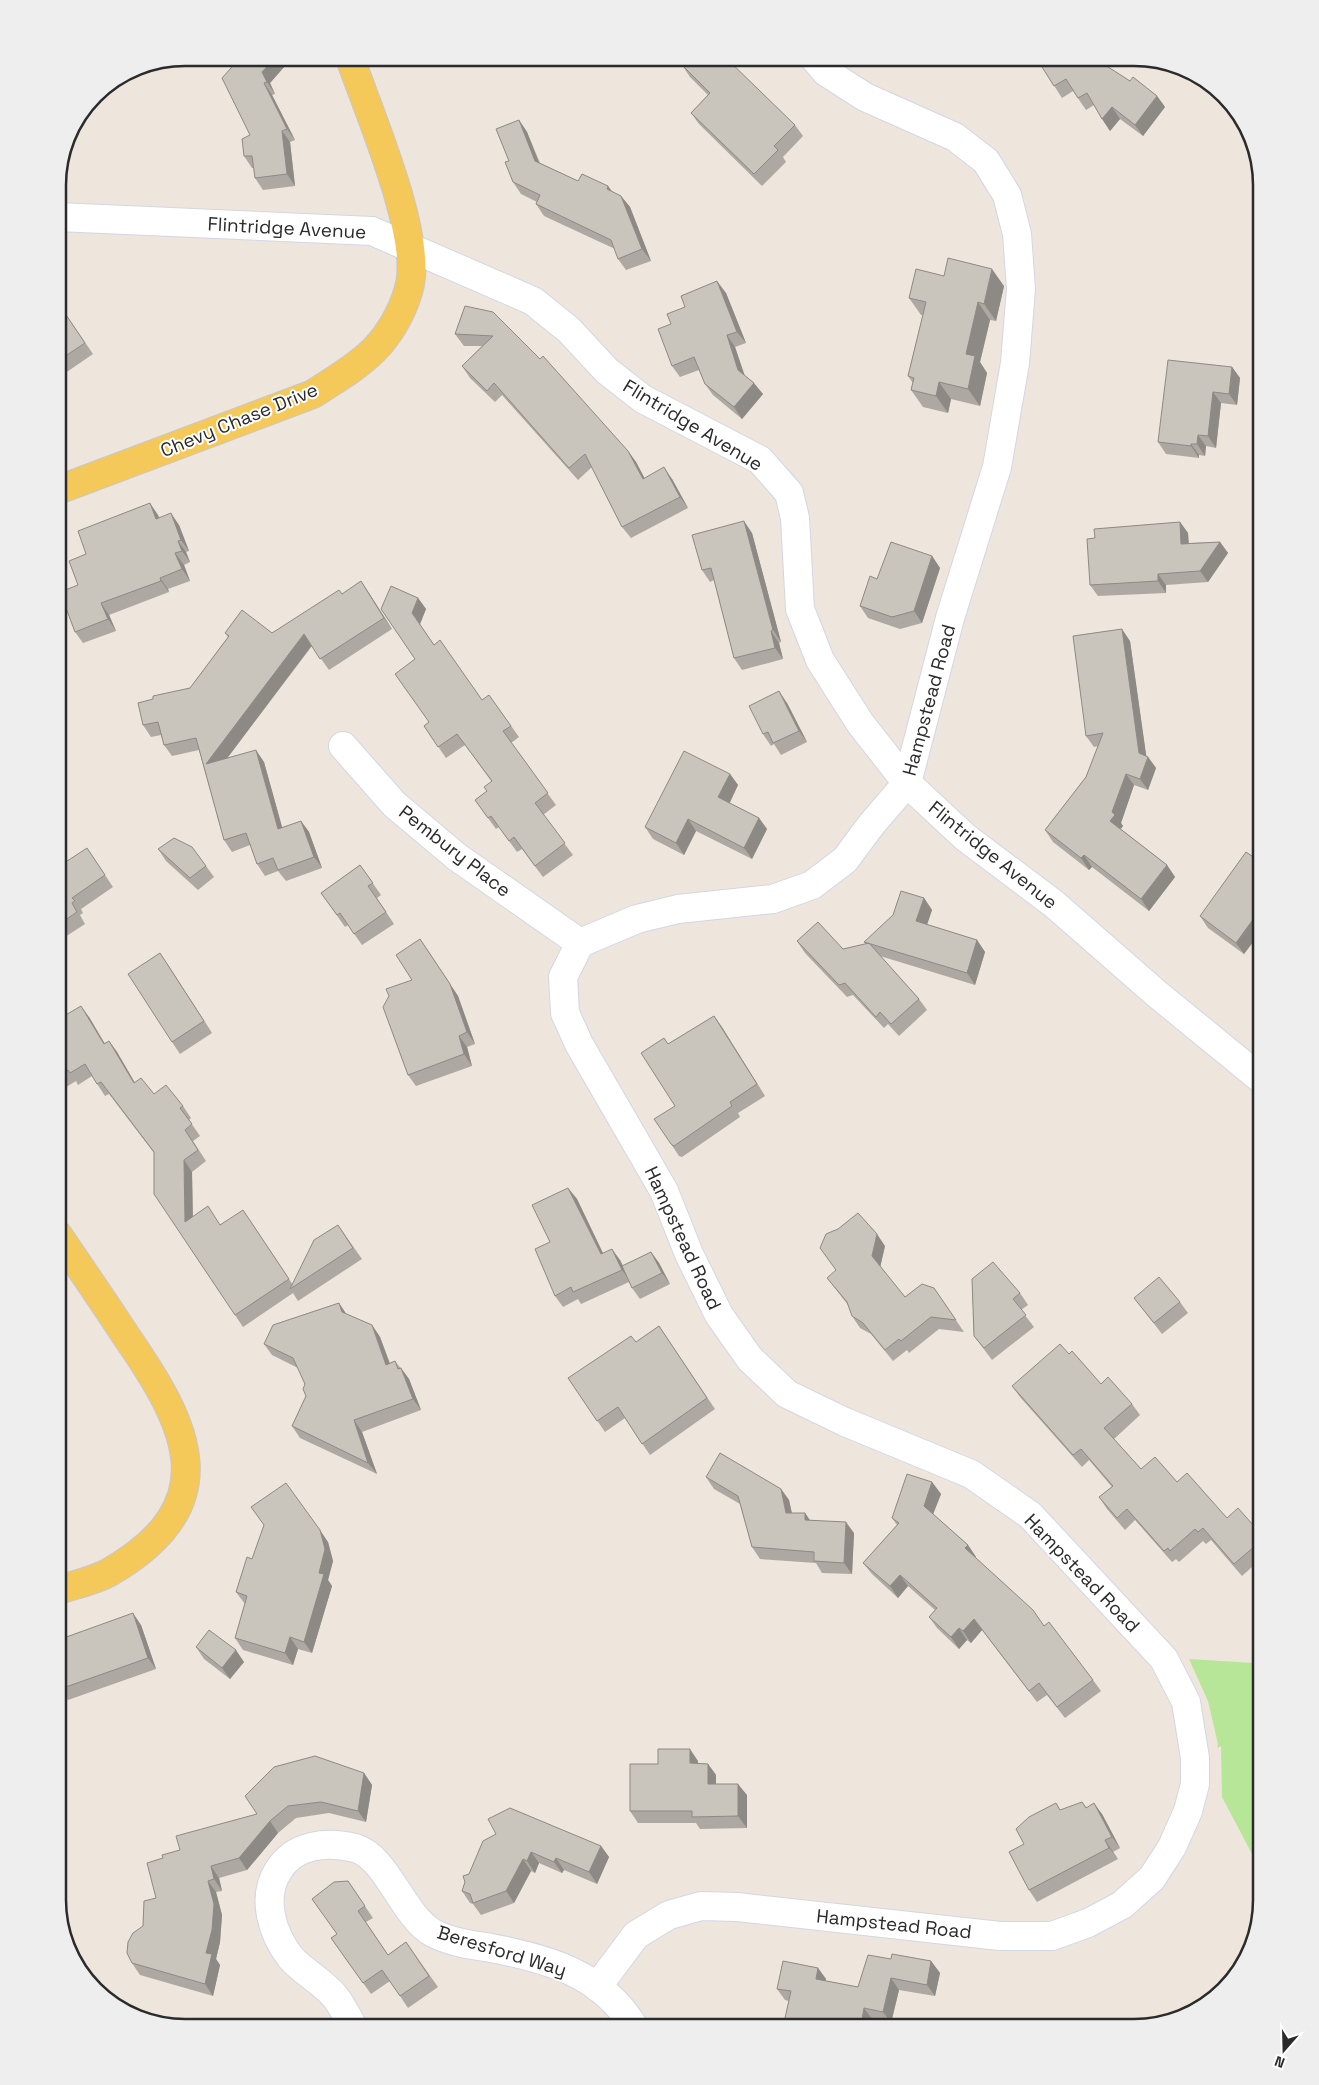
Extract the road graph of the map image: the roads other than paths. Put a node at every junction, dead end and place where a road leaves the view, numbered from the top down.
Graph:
1 (353, 67) edge
2 (822, 67) edge
3 (67, 217) edge
4 (410, 247) junction
5 (67, 487) edge
6 (343, 746) dead end
7 (908, 784) junction
8 (580, 942) junction
9 (1253, 1072) edge
10 (66, 1248) edge
11 (66, 1587) edge
12 (597, 1987) junction
13 (349, 2018) edge
14 (629, 2018) edge

1 - 4 main road, Chevy Chase Drive
2 - 7 street, Hampstead Road
3 - 4 street, Flintridge Avenue
4 - 5 main road, Chevy Chase Drive
4 - 7 street, Flintridge Avenue
6 - 8 street, Pembury Place
7 - 8 street, Hampstead Road
7 - 9 street, Flintridge Avenue
8 - 12 street, Hampstead Road
10 - 11 main road
12 - 13 street, Beresford Way
12 - 14 street

